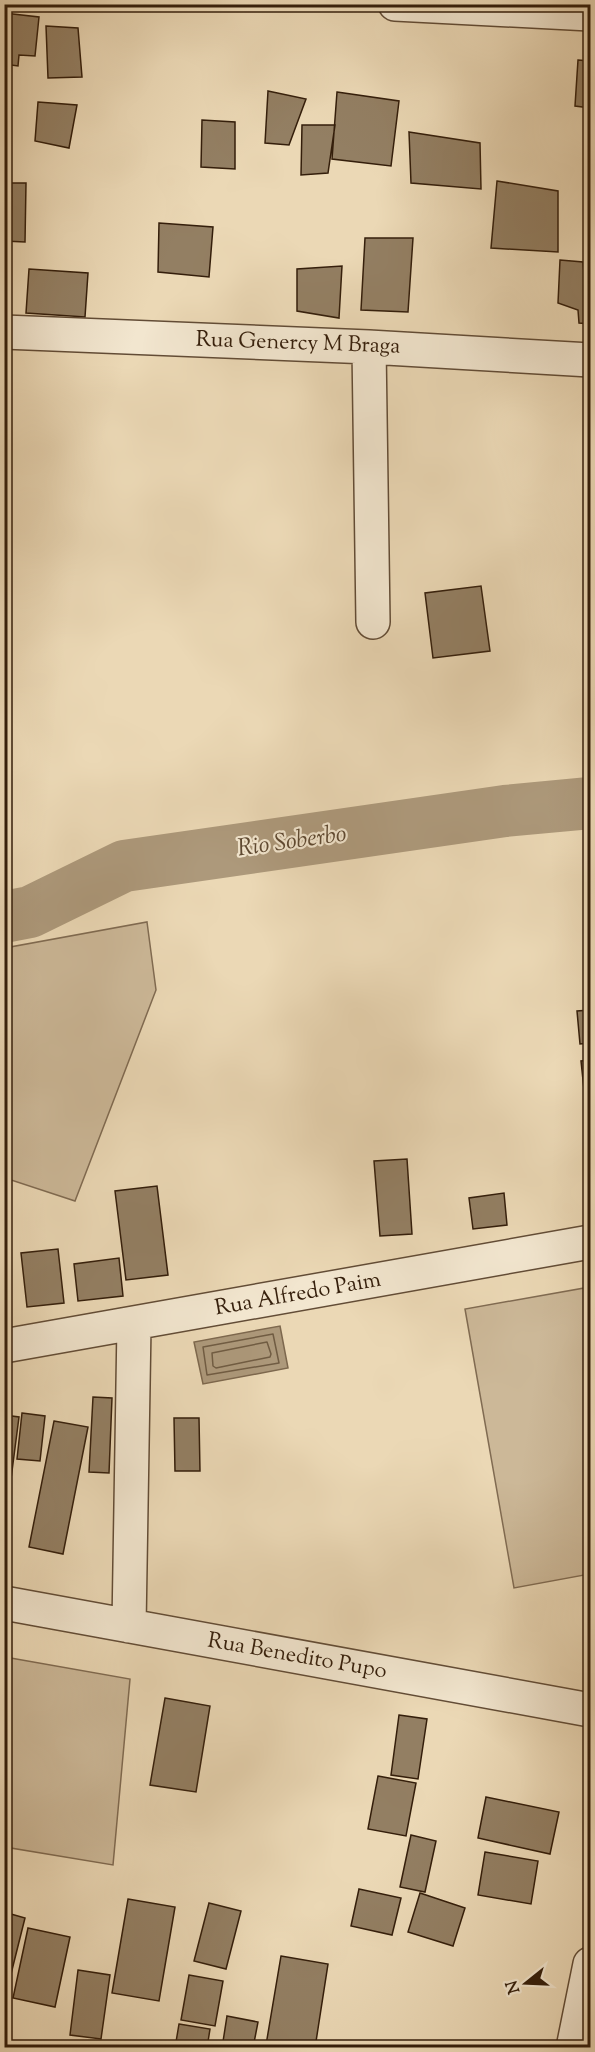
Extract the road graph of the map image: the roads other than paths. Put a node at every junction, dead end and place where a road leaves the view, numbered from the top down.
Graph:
1 (396, 4) edge
2 (591, 14) edge
3 (4, 332) edge
4 (369, 347) junction
5 (591, 360) edge
6 (373, 622) dead end
7 (591, 1242) edge
8 (134, 1325) junction
9 (4, 1346) edge
10 (4, 1602) edge
11 (129, 1626) junction
12 (591, 1710) edge
13 (591, 1964) edge
14 (573, 2048) edge

1 - 2 street
3 - 4 street, Rua Genercy M Braga
4 - 5 street, Rua Genercy M Braga
4 - 6 street
7 - 8 street, Rua Alfredo Paim
8 - 9 street, Rua Alfredo Paim
8 - 11 street
10 - 11 street, Rua Benedito Pupo
11 - 12 street, Rua Benedito Pupo
13 - 14 street

